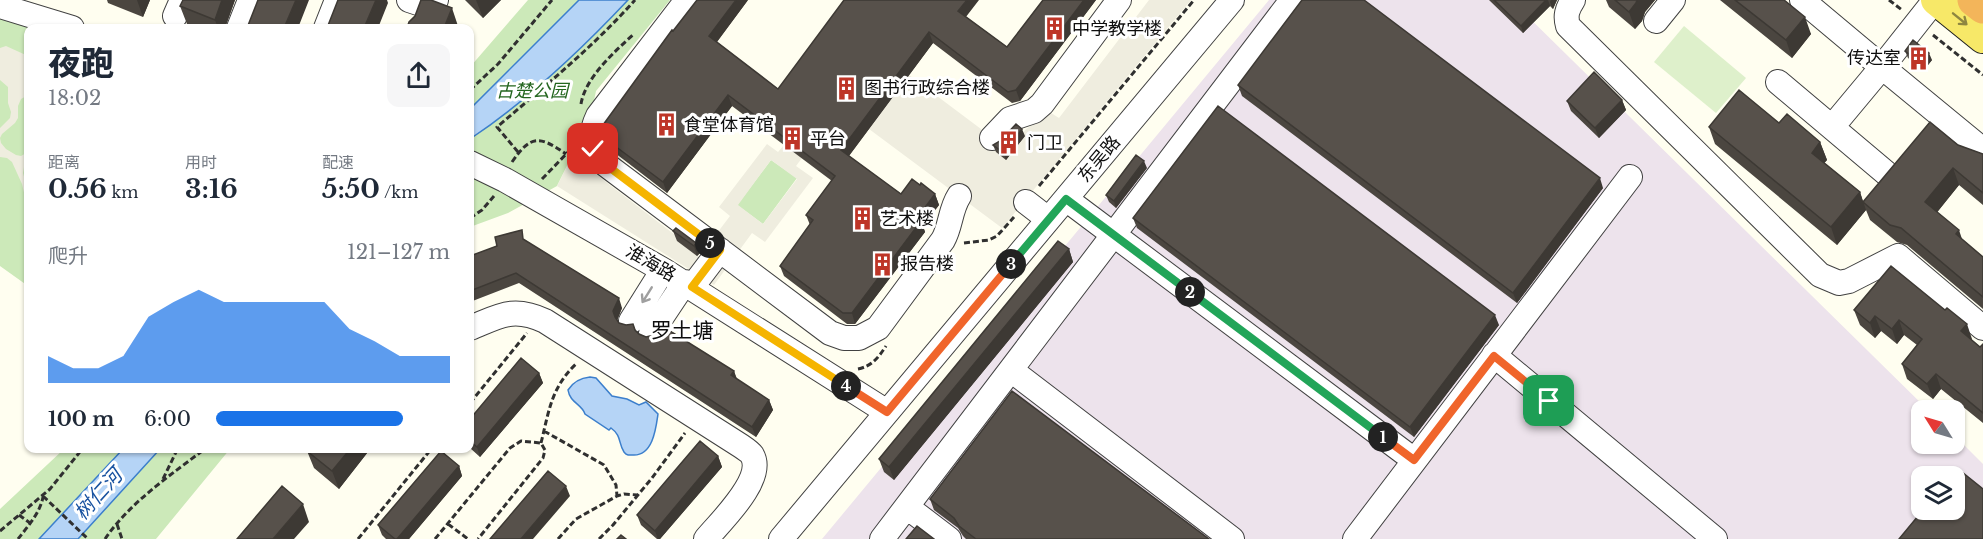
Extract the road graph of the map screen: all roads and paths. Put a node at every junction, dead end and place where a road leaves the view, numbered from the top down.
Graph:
1 (250, 0) edge
2 (337, 0) edge
3 (552, 0) edge
4 (635, 0) edge
5 (687, 0) edge
6 (1119, 0) edge
7 (1232, 0) edge
8 (1292, 0) edge
9 (1574, 0) edge
10 (1673, 0) edge
11 (1802, 0) edge
12 (1889, 0) edge
13 (1936, 0) edge
14 (1974, 0) edge
15 (0, 6) edge
16 (1983, 7) edge
17 (1656, 21) dead end
18 (1917, 22) junction
19 (59, 24) edge
20 (241, 24) edge
21 (328, 24) edge
22 (1983, 38) edge
23 (1882, 66) junction
24 (1983, 75) edge
25 (1778, 82) dead end
26 (474, 86) edge
27 (1832, 127) junction
28 (992, 138) dead end
29 (1983, 150) edge
30 (518, 152) junction
31 (567, 154) dead end
32 (474, 165) edge
33 (1887, 173) edge
34 (1630, 177) dead end
35 (504, 180) junction
36 (959, 196) dead end
37 (1066, 199) junction
38 (1026, 202) dead end
39 (474, 215) edge
40 (1048, 219) junction
41 (1114, 235) junction
42 (720, 250) junction
43 (663, 270) junction
44 (689, 285) junction
45 (539, 318) junction
46 (474, 326) edge
47 (1983, 328) edge
48 (1494, 356) junction
49 (614, 358) junction
50 (1011, 370) junction
51 (474, 398) edge
52 (887, 412) junction
53 (698, 419) junction
54 (544, 431) junction
55 (541, 443) junction
56 (79, 453) edge
57 (176, 453) edge
58 (199, 453) edge
59 (428, 453) edge
60 (1414, 460) junction
61 (163, 481) junction
62 (638, 495) junction
63 (617, 496) junction
64 (907, 507) junction
65 (19, 515) junction
66 (30, 523) junction
67 (117, 523) junction
68 (448, 524) junction
69 (0, 531) edge
70 (18, 539) edge
71 (88, 539) edge
72 (105, 539) edge
73 (122, 539) edge
74 (358, 539) edge
75 (435, 539) edge
76 (468, 539) edge
77 (478, 539) edge
78 (558, 539) edge
79 (599, 539) edge
80 (706, 539) edge
81 (781, 539) edge
82 (882, 539) edge
83 (949, 539) edge
84 (1232, 539) edge
85 (1355, 539) edge
86 (1715, 539) edge

1 - 20 street
2 - 21 street
3 - 26 path
4 - 30 path
5 - 42 street
6 - 28 street
7 - 37 street, 东吴路
8 - 41 street
9 - 47 street
10 - 17 street
11 - 23 street
12 - 18 path
13 - 18 street
13 -> 22 main road
14 - 16 highway
15 - 19 street
18 - 23 street
18 - 24 path
23 - 27 street
23 - 29 street
25 - 27 street
27 - 33 street
30 - 31 path
30 - 35 path
32 - 35 street, 淮海路
34 - 48 street
35 - 39 path
35 - 43 street, 淮海路
36 - 42 street
37 - 40 street, 东吴路
37 - 41 street
38 - 40 street
40 - 52 street, 东吴路
41 - 50 street
41 - 60 street
42 - 44 street
43 - 44 street, 淮海路
43 -> 44 street
44 - 52 street, 淮海路
45 - 46 street
45 - 49 street
45 - 51 path
48 - 60 street
48 - 86 street
49 - 53 street
49 - 54 path
50 - 64 street
50 - 84 street
52 - 81 street, 东吴路
53 - 62 path
53 - 80 street
54 - 55 path
54 - 63 path
55 - 68 path
55 - 77 path
56 - 65 path
57 - 61 path
58 - 61 path
59 - 74 path
60 - 85 street
61 - 67 path
62 - 63 path
62 - 79 path
63 - 78 path
64 - 82 street
64 - 83 street
65 - 66 path
65 - 69 path
66 - 70 path
66 - 71 path
67 - 72 path
67 - 73 path
68 - 75 path
68 - 76 path

